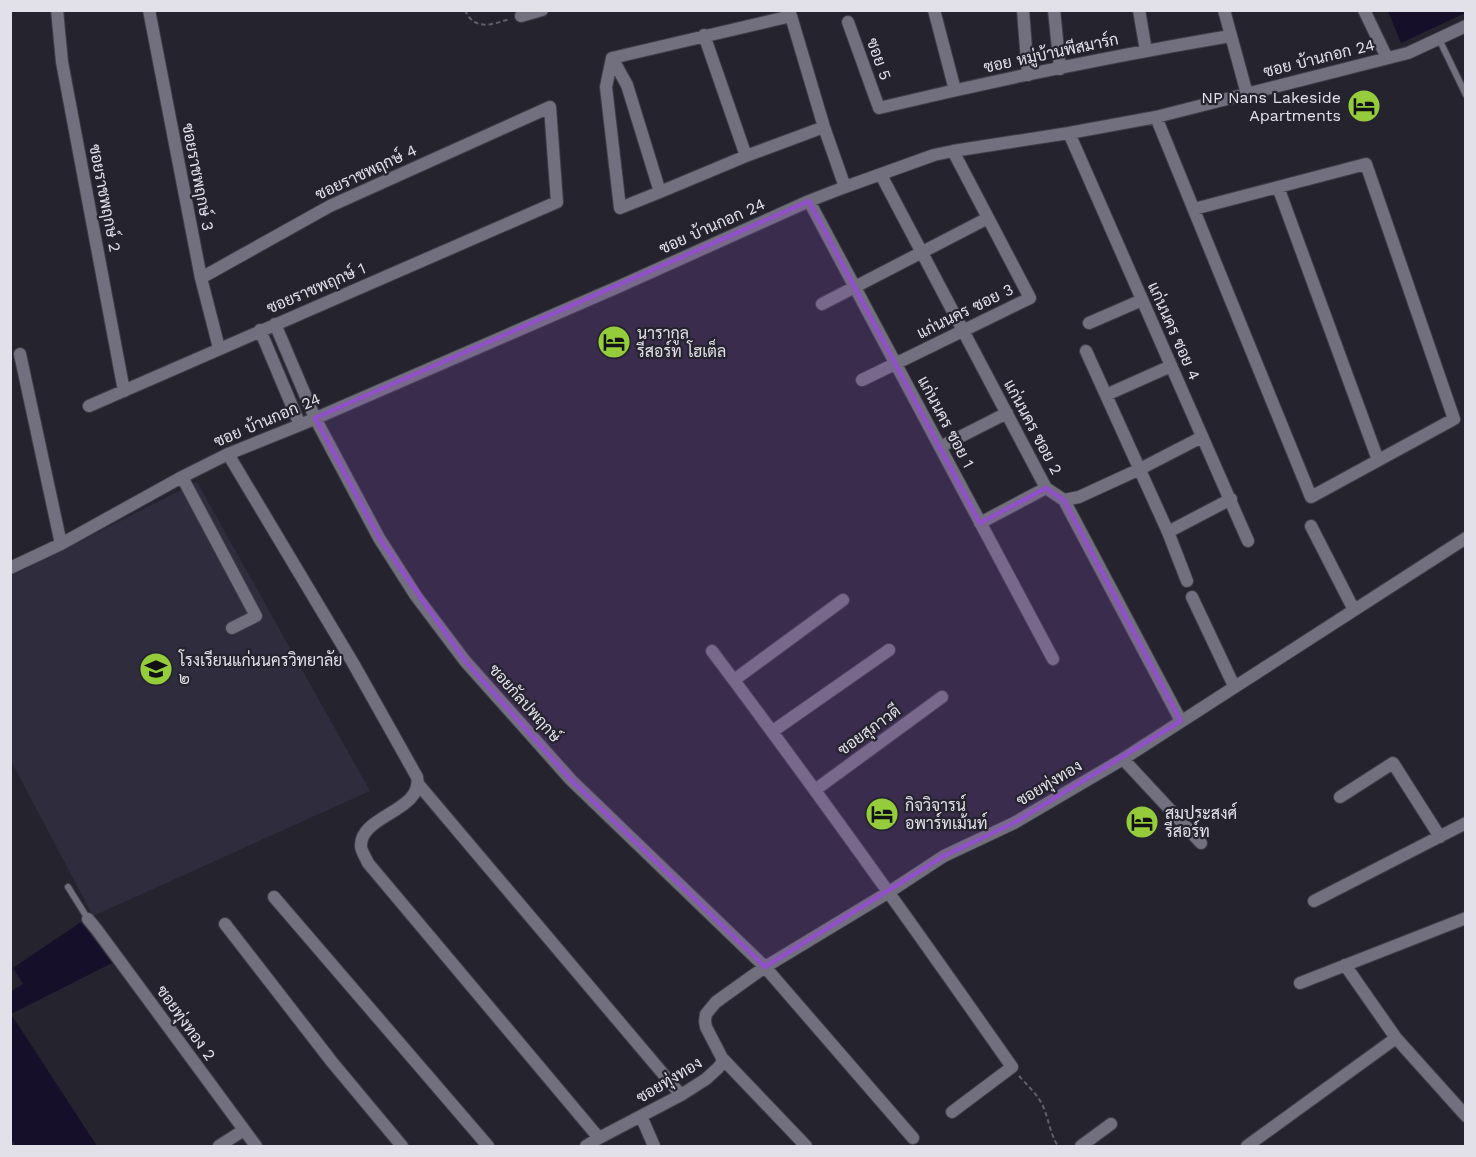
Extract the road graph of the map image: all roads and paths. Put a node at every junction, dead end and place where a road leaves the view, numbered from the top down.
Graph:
1 (57, 10) edge
2 (149, 10) edge
3 (465, 10) edge
4 (542, 10) edge
5 (934, 10) edge
6 (1023, 10) edge
7 (1054, 10) edge
8 (1138, 10) edge
9 (1224, 10) edge
10 (1364, 10) edge
11 (521, 16) joint
12 (848, 22) dead end
13 (1466, 26) edge
14 (704, 35) junction
15 (1230, 36) junction
16 (1439, 38) junction
17 (1146, 51) junction
18 (612, 58) junction
19 (1387, 58) junction
20 (1060, 69) junction
21 (1028, 75) junction
22 (955, 90) junction
23 (1247, 94) junction
24 (1466, 95) edge
25 (879, 108) joint
26 (1156, 117) junction
27 (824, 127) junction
28 (1069, 133) junction
29 (953, 151) junction
30 (746, 156) junction
31 (881, 175) junction
32 (845, 187) junction
33 (1278, 187) junction
34 (660, 192) junction
35 (809, 201) junction
36 (557, 202) joint
37 (1194, 209) junction
38 (988, 218) junction
39 (922, 252) junction
40 (201, 278) junction
41 (855, 287) junction
42 (1142, 300) junction
43 (822, 304) dead end
44 (1089, 323) dead end
45 (275, 324) junction
46 (260, 330) junction
47 (963, 330) junction
48 (219, 348) junction
49 (1086, 351) dead end
50 (20, 354) dead end
51 (896, 364) junction
52 (1171, 366) junction
53 (862, 380) dead end
54 (124, 390) junction
55 (1106, 395) junction
56 (89, 406) dead end
57 (1006, 412) junction
58 (315, 418) junction
59 (300, 425) junction
60 (1202, 437) junction
61 (940, 447) junction
62 (228, 454) junction
63 (1378, 460) junction
64 (1140, 469) junction
65 (182, 477) junction
66 (1046, 488) junction
67 (1231, 499) junction
68 (1064, 500) junction
69 (981, 523) junction
70 (1311, 526) dead end
71 (1168, 531) junction
72 (1466, 538) edge
73 (1248, 541) dead end
74 (61, 544) junction
75 (10, 568) edge
76 (1187, 581) dead end
77 (1192, 597) dead end
78 (843, 600) dead end
79 (1354, 610) junction
80 (232, 628) dead end
81 (889, 650) dead end
82 (712, 651) dead end
83 (1053, 659) dead end
84 (734, 680) junction
85 (1234, 686) junction
86 (942, 697) dead end
87 (1181, 721) junction
88 (773, 731) junction
89 (1123, 759) junction
90 (419, 784) junction
91 (815, 790) junction
92 (1340, 797) dead end
93 (1466, 823) edge
94 (1440, 837) junction
95 (1202, 843) dead end
96 (68, 887) dead end
97 (889, 892) junction
98 (274, 897) dead end
99 (1314, 901) dead end
100 (1466, 918) edge
101 (88, 919) joint
102 (225, 924) dead end
103 (1345, 965) junction
104 (765, 967) junction
105 (1300, 983) dead end
106 (1396, 1038) junction
107 (722, 1058) junction
108 (1012, 1067) junction
109 (681, 1095) junction
110 (952, 1112) dead end
111 (641, 1116) junction
112 (1466, 1116) edge
113 (1111, 1124) dead end
114 (244, 1130) junction
115 (599, 1138) junction
116 (913, 1138) dead end
117 (219, 1146) edge
118 (256, 1146) edge
119 (402, 1146) edge
120 (488, 1146) edge
121 (586, 1146) edge
122 (654, 1146) edge
123 (806, 1146) edge
124 (1058, 1146) edge
125 (1082, 1146) edge
126 (1247, 1146) edge

1 - 54 street, ซอยราชพฤกษ์ 2
2 - 40 street, ซอยราชพฤกษ์ 3
3 - 11 path
4 - 11 street
5 - 22 street
6 - 21 street
7 - 20 street
8 - 17 street
9 - 15 street
10 - 19 street
12 - 25 street, ซอย 5
13 - 16 street, ซอย บ้านกอก 24
14 - 18 street
14 - 27 street
14 - 30 street
15 - 17 street, ซอย หมู่บ้านพีสมาร์ก
15 - 23 street
16 - 19 street, ซอย บ้านกอก 24
16 - 24 lane
17 - 20 street, ซอย หมู่บ้านพีสมาร์ก
18 - 34 street
18 - 34 street
19 - 23 street, ซอย บ้านกอก 24
20 - 21 street, ซอย หมู่บ้านพีสมาร์ก
21 - 22 street, ซอย หมู่บ้านพีสมาร์ก
22 - 25 street, ซอย หมู่บ้านพีสมาร์ก
23 - 26 street, ซอย บ้านกอก 24
26 - 28 street, ซอย บ้านกอก 24
26 - 37 street
27 - 30 street
27 - 32 street
28 - 29 street, ซอย บ้านกอก 24
28 - 42 street, แก่นนคร ซอย 4
29 - 31 street, ซอย บ้านกอก 24
29 - 38 street, แก่นนคร ซอย 3
30 - 34 street
31 - 32 street, ซอย บ้านกอก 24
31 - 39 street, แก่นนคร ซอย 2
32 - 35 street, ซอย บ้านกอก 24
33 - 37 street
33 - 63 street
33 - 63 street
35 - 41 street, แก่นนคร ซอย 1
35 - 58 street, ซอย บ้านกอก 24
36 - 40 street, ซอยราชพฤกษ์ 4
36 - 45 street, ซอยราชพฤกษ์ 1
37 - 63 street
38 - 39 street
38 - 47 street, แก่นนคร ซอย 3
39 - 41 street
39 - 47 street, แก่นนคร ซอย 2
40 - 48 street, ซอยราชพฤกษ์ 3
41 - 43 street
41 - 51 street, แก่นนคร ซอย 1
42 - 44 street
42 - 52 street, แก่นนคร ซอย 4
45 - 46 street, ซอยราชพฤกษ์ 1
45 - 58 street, ซอยกัลปพฤกษ์
46 - 48 street, ซอยราชพฤกษ์ 1
46 - 59 street
47 - 51 street, แก่นนคร ซอย 3
47 - 57 street, แก่นนคร ซอย 2
48 - 54 street, ซอยราชพฤกษ์ 1
49 - 55 street
50 - 74 street
51 - 53 street, แก่นนคร ซอย 3
51 - 61 street, แก่นนคร ซอย 1
52 - 55 street
52 - 60 street, แก่นนคร ซอย 4
54 - 56 street, ซอยราชพฤกษ์ 1
55 - 64 street
57 - 61 street
57 - 66 street, แก่นนคร ซอย 2
58 - 59 street, ซอย บ้านกอก 24
58 - 104 street, ซอยกัลปพฤกษ์
59 - 62 street, ซอย บ้านกอก 24
60 - 64 street
60 - 67 street, แก่นนคร ซอย 4
61 - 69 street, แก่นนคร ซอย 1
62 - 65 street, ซอย บ้านกอก 24
62 - 90 street
64 - 68 street
64 - 71 street
65 - 74 street, ซอย บ้านกอก 24
65 - 80 street
66 - 68 street, แก่นนคร ซอย 2
66 - 69 street
67 - 71 street
67 - 73 street, แก่นนคร ซอย 4
68 - 87 street, แก่นนคร ซอย 2
69 - 83 street, แก่นนคร ซอย 1
70 - 79 street
71 - 76 street
72 - 79 street, ซอยทุ่งทอง
74 - 75 street, ซอย บ้านกอก 24
77 - 85 street
78 - 84 street
79 - 85 street, ซอยทุ่งทอง
81 - 88 street
82 - 84 street
84 - 88 street
85 - 87 street, ซอยทุ่งทอง
86 - 91 street, ซอยสุภาวดี
87 - 89 street, ซอยทุ่งทอง
88 - 91 street
89 - 95 street
89 - 97 street, ซอยทุ่งทอง
90 - 109 street
90 - 115 street
91 - 97 street
92 - 94 street
93 - 94 street
94 - 99 street
96 - 101 lane
97 - 104 street, ซอยทุ่งทอง
97 - 108 street
98 - 120 street
100 - 103 street
101 - 114 street, ซอยทุ่งทอง 2
102 - 119 street
103 - 105 street
103 - 106 street
104 - 107 street, ซอยทุ่งทอง
104 - 116 street, ซอยกัลปพฤกษ์
106 - 112 street
106 - 126 street
107 - 109 street, ซอยทุ่งทอง
107 - 123 street
108 - 110 street
108 - 124 path
109 - 111 street, ซอยทุ่งทอง
111 - 115 street, ซอยทุ่งทอง
111 - 122 street
113 - 125 street
114 - 117 street
114 - 118 street, ซอยทุ่งทอง 2
115 - 121 street, ซอยทุ่งทอง

